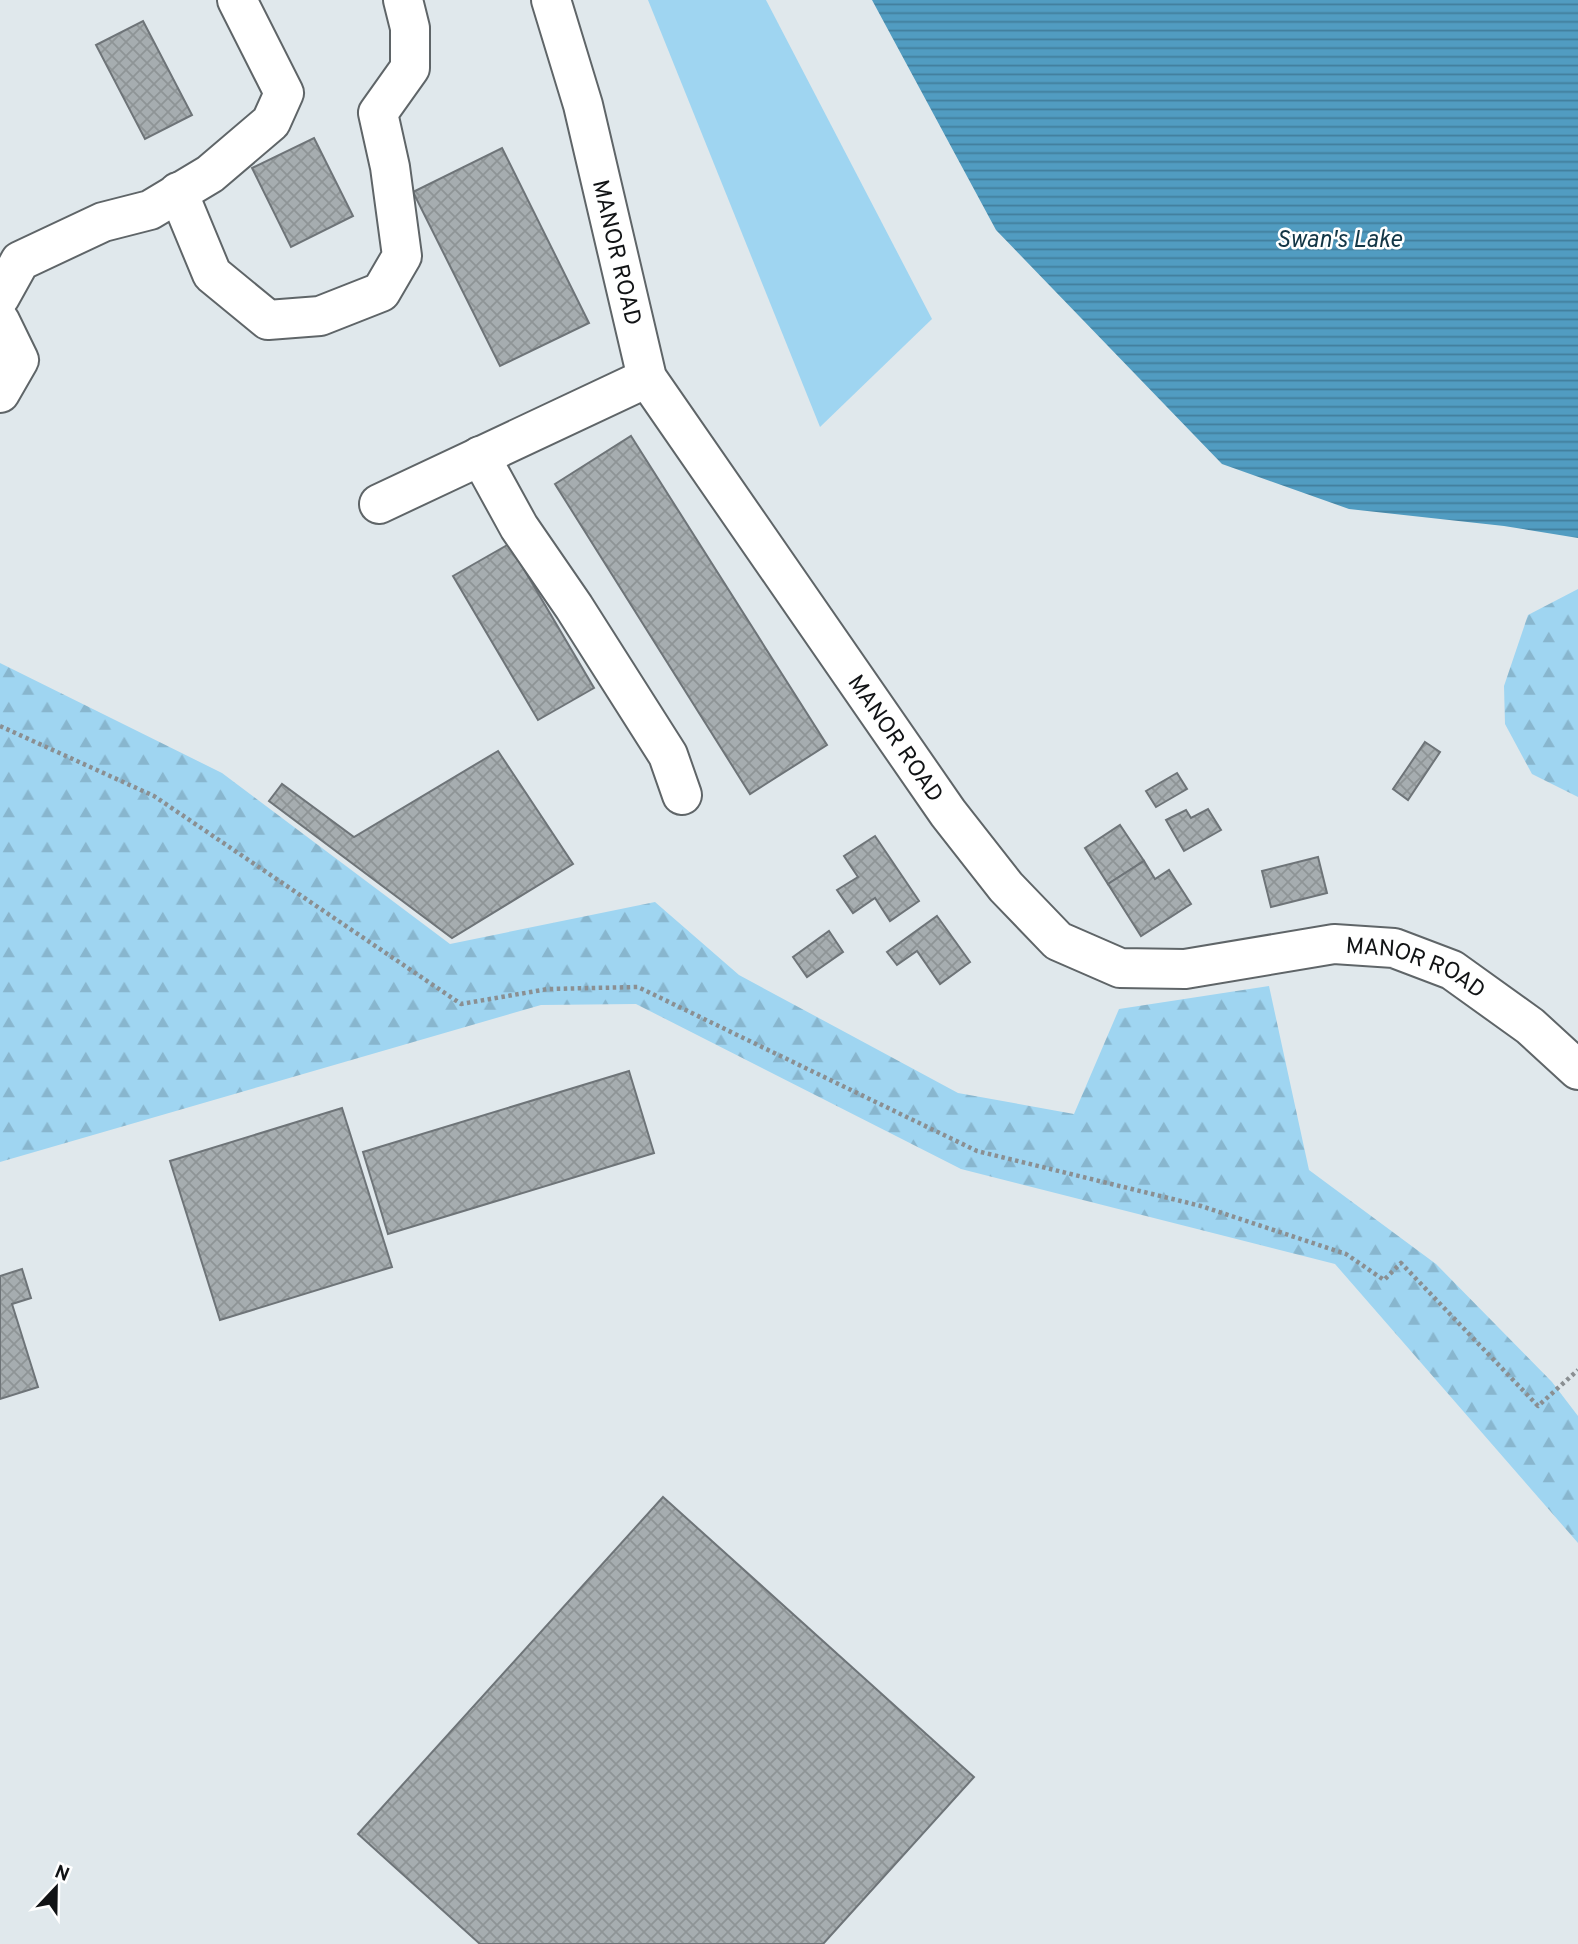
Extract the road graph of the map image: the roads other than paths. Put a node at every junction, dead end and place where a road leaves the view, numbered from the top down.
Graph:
1 (237, 0) edge
2 (403, 0) edge
3 (551, 0) edge
4 (178, 192) junction
5 (0, 298) edge
6 (0, 321) edge
7 (647, 378) junction
8 (0, 393) edge
9 (480, 456) junction
10 (379, 504) dead end
11 (682, 795) dead end
12 (1578, 1070) edge

1 - 4 street
2 - 4 street
3 - 7 street, MANOR ROAD
4 - 5 street
6 - 8 street
7 - 9 street
7 - 12 street, MANOR ROAD
9 - 10 street
9 - 11 street

